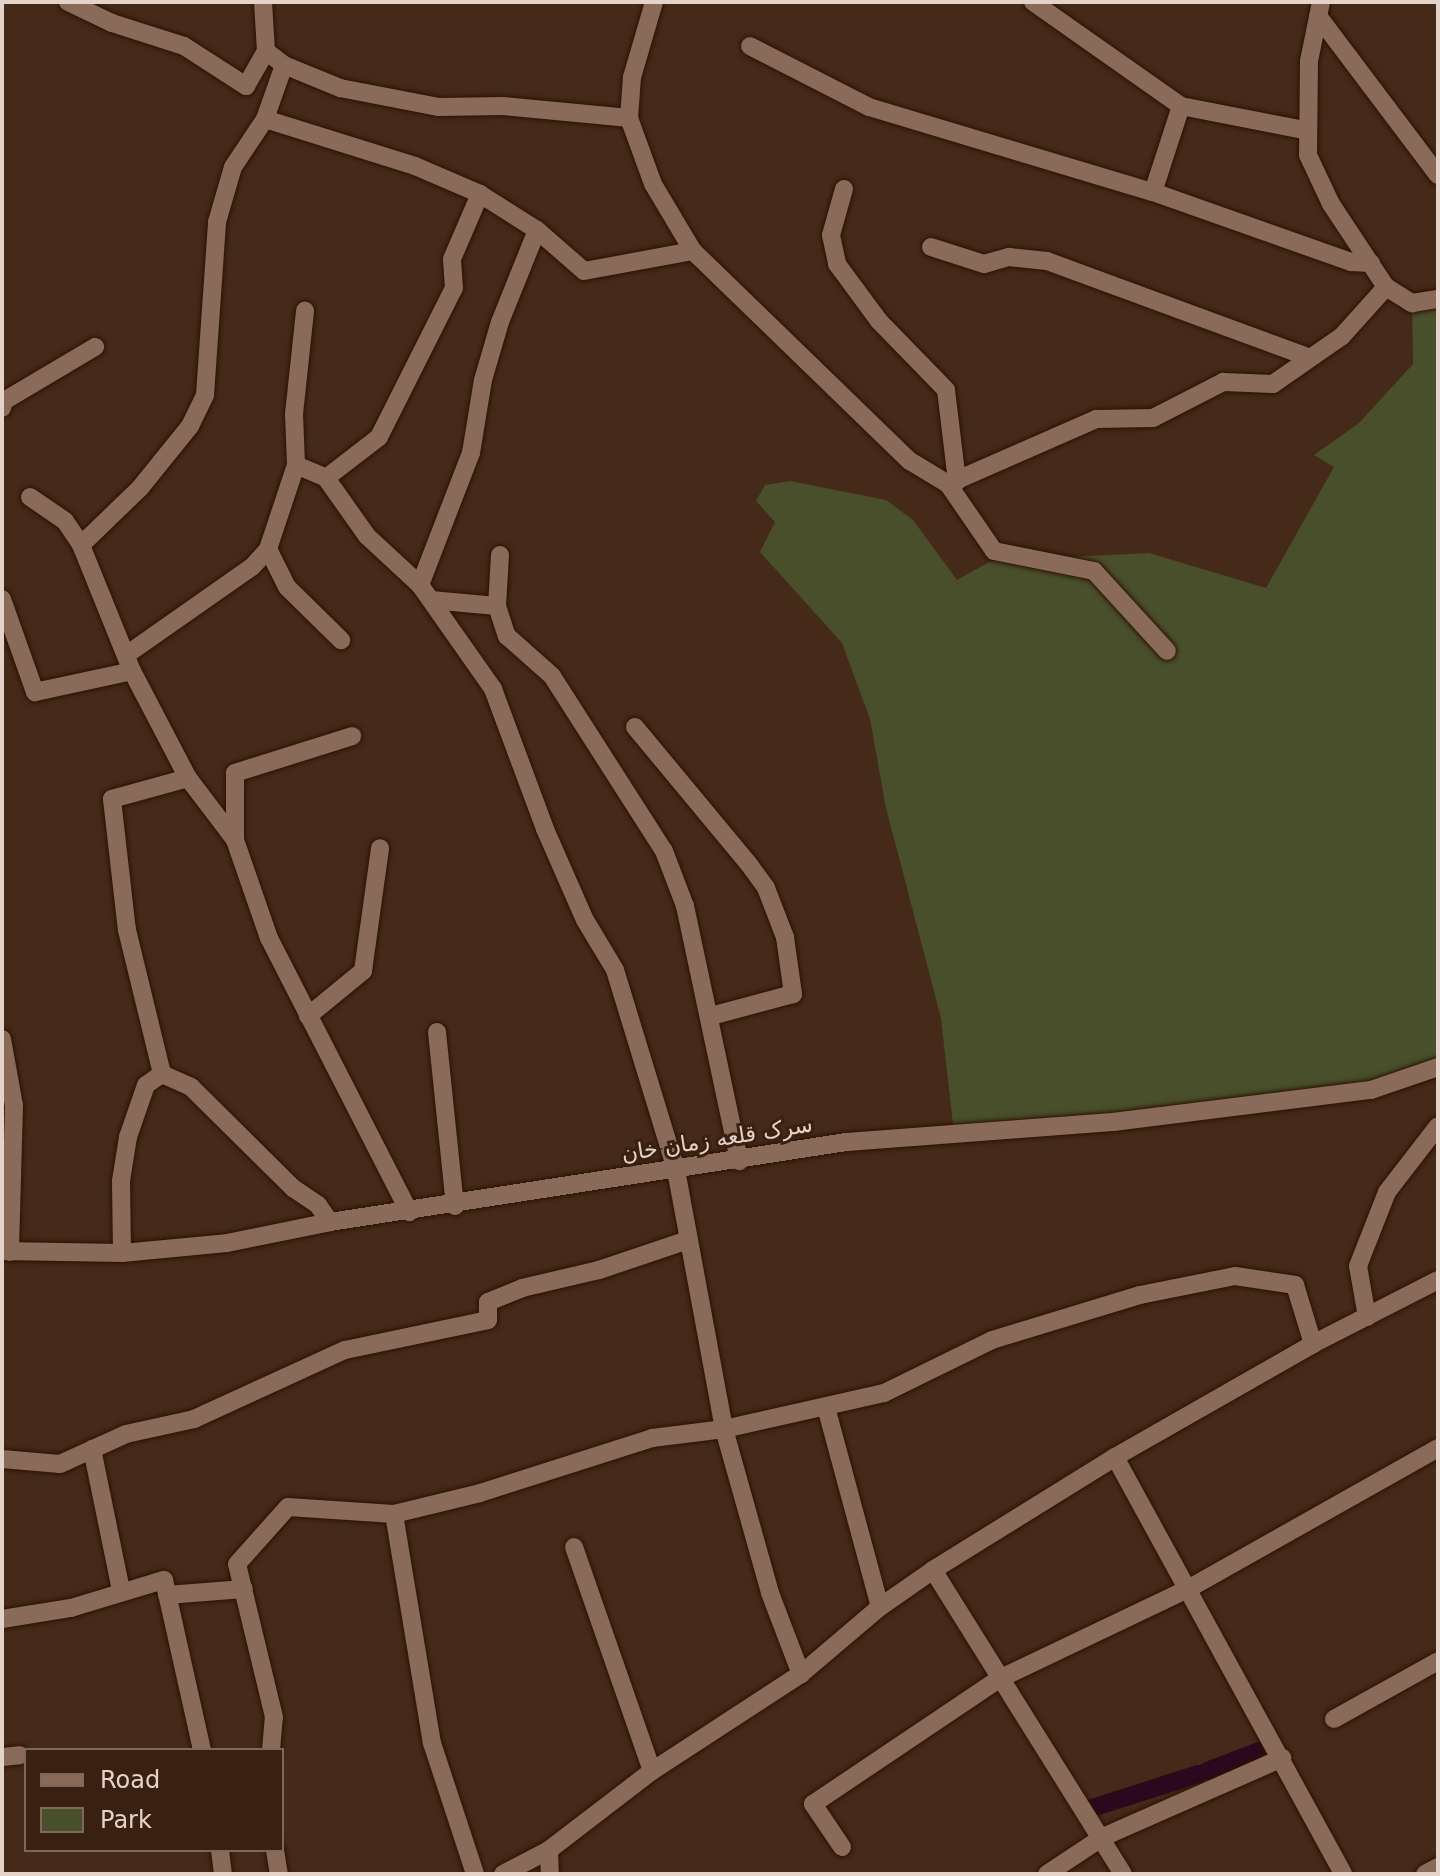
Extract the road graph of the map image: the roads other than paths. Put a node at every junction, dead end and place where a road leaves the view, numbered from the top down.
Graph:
1 (68, 2) edge
2 (263, 2) edge
3 (654, 2) edge
4 (1033, 2) edge
5 (1319, 9) edge
6 (750, 46) dead end
7 (266, 51) junction
8 (284, 65) junction
9 (1181, 106) junction
10 (629, 118) junction
11 (265, 119) junction
12 (1305, 130) junction
13 (1438, 175) edge
14 (844, 189) dead end
15 (1153, 192) junction
16 (480, 194) junction
17 (537, 230) junction
18 (931, 247) dead end
19 (693, 251) junction
20 (1371, 263) junction
21 (1386, 287) junction
22 (1438, 299) edge
23 (305, 311) dead end
24 (95, 347) dead end
25 (1308, 357) junction
26 (2, 408) edge
27 (296, 465) junction
28 (326, 478) junction
29 (952, 482) junction
30 (30, 497) dead end
31 (81, 545) junction
32 (268, 549) junction
33 (500, 555) dead end
34 (426, 592) junction
35 (2, 599) edge
36 (497, 606) junction
37 (341, 640) dead end
38 (1167, 651) dead end
39 (131, 662) junction
40 (635, 727) dead end
41 (352, 736) dead end
42 (188, 778) junction
43 (235, 840) junction
44 (380, 848) dead end
45 (308, 1016) junction
46 (711, 1016) junction
47 (437, 1032) dead end
48 (2, 1039) edge
49 (1438, 1067) edge
50 (162, 1074) junction
51 (1438, 1126) edge
52 (739, 1161) junction
53 (676, 1170) junction
54 (455, 1206) junction
55 (409, 1212) junction
56 (330, 1222) junction
57 (688, 1240) junction
58 (6, 1251) edge
59 (122, 1253) junction
60 (1438, 1280) edge
61 (1367, 1317) junction
62 (1313, 1344) junction
63 (826, 1407) junction
64 (724, 1429) junction
65 (1438, 1448) edge
66 (92, 1449) junction
67 (1115, 1457) junction
68 (2, 1459) edge
69 (394, 1514) junction
70 (574, 1547) dead end
71 (933, 1570) junction
72 (244, 1589) junction
73 (1188, 1589) junction
74 (121, 1590) junction
75 (167, 1595) junction
76 (880, 1607) junction
77 (2, 1619) edge
78 (1438, 1661) edge
79 (801, 1674) junction
80 (999, 1679) junction
81 (1334, 1719) dead end
82 (202, 1748) edge
83 (271, 1748) edge
84 (1282, 1758) junction
85 (652, 1771) junction
86 (1103, 1837) junction
87 (842, 1847) dead end
88 (549, 1850) junction
89 (220, 1852) edge
90 (275, 1852) edge
91 (1438, 1867) edge
92 (223, 1874) edge
93 (279, 1874) edge
94 (475, 1874) edge
95 (503, 1874) edge
96 (550, 1874) edge
97 (1047, 1874) edge
98 (1123, 1874) edge
99 (1343, 1874) edge
100 (1425, 1874) edge

1 - 7 street
2 - 7 street
3 - 10 street
4 - 9 street
5 - 12 street
5 - 13 street
6 - 15 street
7 - 8 street
8 - 10 street
8 - 11 street
9 - 12 street
9 - 15 street
10 - 19 street
11 - 16 street
11 - 31 street
12 - 20 street
14 - 29 street
15 - 20 street
16 - 17 street
16 - 28 street
17 - 19 street
17 - 34 street
18 - 25 street
19 - 29 street
20 - 21 street
21 - 22 street
21 - 25 street
23 - 27 street
24 - 26 street
25 - 29 street
27 - 28 street
27 - 32 street
28 - 34 street
29 - 38 street
30 - 31 street
31 - 39 street
32 - 37 street
32 - 39 street
33 - 36 street
34 - 36 street
34 - 53 street
35 - 39 street
36 - 46 street
39 - 42 street
40 - 46 street
41 - 43 street
42 - 43 street
42 - 50 street
43 - 45 street
44 - 45 street
45 - 55 street
46 - 52 street
47 - 54 street
48 - 58 street
49 - 52 street, سرک قلعه زمان خان
50 - 56 street
50 - 59 street
51 - 61 street
52 - 53 street, سرک قلعه زمان خان
53 - 54 street, سرک قلعه زمان خان
53 - 57 street
54 - 55 street, سرک قلعه زمان خان
55 - 56 street, سرک قلعه زمان خان
56 - 59 street, سرک قلعه زمان خان
57 - 64 street
57 - 66 street
58 - 59 street, سرک قلعه زمان خان
60 - 61 street
61 - 62 street
62 - 63 street
62 - 67 street
63 - 64 street
63 - 76 street
64 - 69 street
64 - 79 street
65 - 73 street
66 - 68 street
66 - 74 street
67 - 71 street
67 - 73 street
69 - 72 street
69 - 94 street
70 - 85 street
71 - 76 street
71 - 80 street
72 - 75 street
72 - 83 street
73 - 80 street
73 - 84 street
74 - 75 street
74 - 77 street
75 - 82 street
76 - 79 street
78 - 81 street
79 - 85 street
80 - 86 street
80 - 87 street
84 - 86 street
84 - 99 street
85 - 88 street
86 - 97 street
86 - 98 street
88 - 95 street
88 - 96 street
89 - 92 street
90 - 93 street
91 - 100 street

